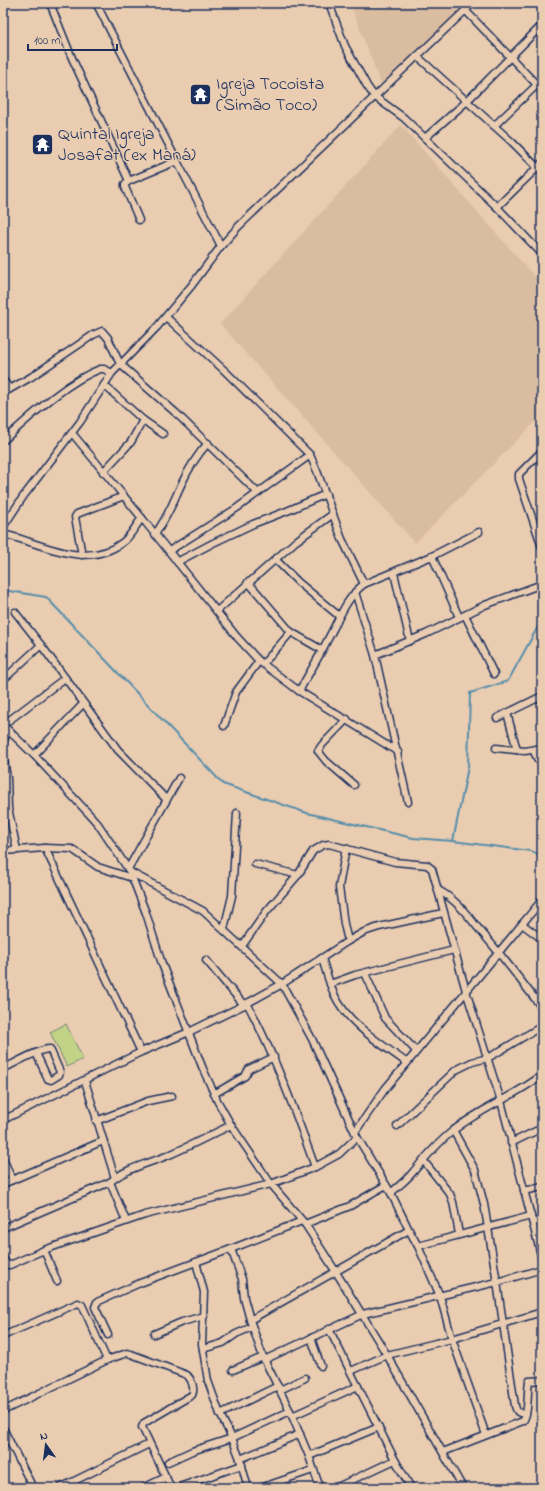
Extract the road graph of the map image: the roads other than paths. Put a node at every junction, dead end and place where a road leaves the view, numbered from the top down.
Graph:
1 (50, 3) edge
2 (96, 3) edge
3 (329, 3) edge
4 (473, 3) edge
5 (465, 10) junction
6 (542, 24) edge
7 (417, 56) junction
8 (510, 57) junction
9 (540, 82) edge
10 (542, 90) edge
11 (374, 96) junction
12 (466, 102) junction
13 (494, 126) junction
14 (425, 138) junction
15 (177, 161) junction
16 (541, 168) edge
17 (129, 181) junction
18 (497, 206) junction
19 (139, 220) dead end
20 (221, 246) junction
21 (540, 249) edge
22 (166, 317) junction
23 (120, 364) junction
24 (112, 373) junction
25 (3, 380) edge
26 (104, 385) junction
27 (10, 389) junction
28 (3, 393) edge
29 (143, 420) junction
30 (72, 433) junction
31 (162, 434) dead end
32 (3, 441) edge
33 (208, 443) junction
34 (542, 451) edge
35 (310, 456) junction
36 (103, 472) junction
37 (258, 492) junction
38 (326, 494) junction
39 (124, 496) junction
40 (333, 514) junction
41 (142, 518) junction
42 (3, 527) edge
43 (479, 532) dead end
44 (3, 534) edge
45 (155, 534) junction
46 (542, 547) edge
47 (169, 551) junction
48 (82, 555) junction
49 (432, 556) junction
50 (274, 558) junction
51 (177, 562) junction
52 (394, 573) junction
53 (248, 582) junction
54 (364, 584) junction
55 (542, 584) edge
56 (355, 592) junction
57 (217, 611) junction
58 (15, 612) dead end
59 (339, 616) junction
60 (462, 616) junction
61 (291, 632) junction
62 (410, 641) junction
63 (41, 645) junction
64 (322, 650) junction
65 (375, 655) junction
66 (261, 662) junction
67 (494, 674) dead end
68 (65, 678) junction
69 (3, 680) edge
70 (299, 691) junction
71 (542, 696) edge
72 (83, 704) junction
73 (507, 713) junction
74 (497, 718) dead end
75 (347, 720) junction
76 (224, 726) dead end
77 (8, 730) junction
78 (496, 748) dead end
79 (542, 748) edge
80 (3, 749) edge
81 (517, 750) junction
82 (533, 750) junction
83 (398, 752) junction
84 (3, 753) edge
85 (34, 755) junction
86 (542, 763) edge
87 (179, 778) dead end
88 (354, 785) dead end
89 (166, 799) junction
90 (408, 802) dead end
91 (237, 813) dead end
92 (45, 848) junction
93 (346, 848) junction
94 (17, 850) junction
95 (3, 851) edge
96 (255, 864) dead end
97 (130, 873) junction
98 (298, 875) junction
99 (438, 890) junction
100 (542, 900) edge
101 (444, 913) junction
102 (522, 924) junction
103 (224, 929) junction
104 (542, 939) edge
105 (348, 941) junction
106 (242, 946) junction
107 (454, 950) junction
108 (499, 952) junction
109 (322, 958) junction
110 (206, 960) dead end
111 (365, 973) junction
112 (282, 984) junction
113 (330, 984) junction
114 (466, 991) junction
115 (246, 1004) junction
116 (542, 1008) edge
117 (542, 1026) edge
118 (189, 1032) junction
119 (416, 1051) junction
120 (142, 1052) junction
121 (36, 1054) junction
122 (274, 1057) junction
123 (488, 1058) junction
124 (407, 1063) junction
125 (3, 1069) edge
126 (542, 1075) edge
127 (85, 1081) junction
128 (214, 1094) junction
129 (172, 1096) dead end
130 (501, 1101) junction
131 (3, 1120) edge
132 (96, 1120) junction
133 (231, 1125) junction
134 (397, 1126) dead end
135 (542, 1128) edge
136 (453, 1130) junction
137 (356, 1135) junction
138 (103, 1142) junction
139 (511, 1143) junction
140 (3, 1158) edge
141 (423, 1160) junction
142 (315, 1167) junction
143 (12, 1180) junction
144 (113, 1180) junction
145 (3, 1184) edge
146 (271, 1184) junction
147 (386, 1185) junction
148 (542, 1187) edge
149 (524, 1191) junction
150 (391, 1193) junction
151 (531, 1216) junction
152 (542, 1220) edge
153 (126, 1221) junction
154 (303, 1222) junction
155 (533, 1223) junction
156 (487, 1226) junction
157 (3, 1228) edge
158 (409, 1230) junction
159 (459, 1234) junction
160 (418, 1246) junction
161 (231, 1249) junction
162 (44, 1250) junction
163 (542, 1257) edge
164 (3, 1258) edge
165 (196, 1262) junction
166 (542, 1269) edge
167 (336, 1272) junction
168 (57, 1281) dead end
169 (497, 1282) junction
170 (440, 1296) junction
171 (542, 1312) edge
172 (362, 1314) junction
173 (204, 1316) junction
174 (250, 1320) junction
175 (503, 1324) junction
176 (252, 1327) junction
177 (329, 1329) junction
178 (154, 1334) dead end
179 (108, 1335) dead end
180 (3, 1336) edge
181 (311, 1338) junction
182 (452, 1339) junction
183 (203, 1349) junction
184 (387, 1355) junction
185 (264, 1358) junction
186 (107, 1360) junction
187 (322, 1366) dead end
188 (233, 1370) dead end
189 (351, 1371) junction
190 (542, 1373) edge
191 (305, 1378) dead end
192 (540, 1380) edge
193 (358, 1386) junction
194 (279, 1388) junction
195 (3, 1411) edge
196 (291, 1413) junction
197 (526, 1413) junction
198 (220, 1414) junction
199 (379, 1427) junction
200 (3, 1428) edge
201 (300, 1434) junction
202 (486, 1435) junction
203 (232, 1438) junction
204 (149, 1444) junction
205 (443, 1452) junction
206 (309, 1456) junction
207 (396, 1460) junction
208 (168, 1462) dead end
209 (241, 1462) junction
210 (313, 1470) junction
211 (166, 1477) junction
212 (182, 1486) dead end
213 (33, 1488) edge
214 (60, 1488) edge
215 (143, 1488) edge
216 (170, 1488) edge
217 (248, 1488) edge
218 (260, 1488) edge
219 (320, 1488) edge
220 (335, 1488) edge
221 (411, 1488) edge
222 (463, 1488) edge

1 - 17 street
2 - 15 street
3 - 11 street
4 - 5 street
5 - 7 street
5 - 8 street
6 - 8 street
7 - 11 street
7 - 12 street
8 - 9 street
8 - 12 street
9 - 10 street
9 - 13 street
11 - 14 street
11 - 20 street
12 - 13 street
12 - 14 street
13 - 16 street
14 - 18 street
15 - 17 street
15 - 20 street
16 - 18 street
17 - 19 street
18 - 21 street
20 - 22 street
22 - 23 street
22 - 35 street
23 - 24 street
23 - 27 street
23 - 33 street
24 - 26 street
24 - 32 street
25 - 27 street
26 - 29 street
26 - 30 street
27 - 28 street
29 - 31 street
29 - 36 street
30 - 36 street
30 - 42 street
33 - 37 street
33 - 45 street
34 - 46 street
35 - 37 street
35 - 38 street
36 - 39 street
37 - 47 street
38 - 40 street
38 - 51 street
39 - 41 street
39 - 48 street
40 - 50 street
40 - 54 street
41 - 45 street
41 - 48 street
43 - 49 street
44 - 48 street
45 - 47 street
47 - 51 street
49 - 52 street
49 - 60 street
50 - 53 street
50 - 59 street
51 - 57 street
52 - 54 street
52 - 62 street
53 - 57 street
53 - 61 street
54 - 56 street
55 - 60 street
56 - 59 street
56 - 65 street
57 - 66 street
58 - 63 street
59 - 64 street
60 - 62 street
60 - 67 street
61 - 64 street
61 - 66 street
62 - 65 street
63 - 68 street
63 - 69 street
64 - 70 street
65 - 83 street
66 - 70 street
66 - 76 street
68 - 72 street
68 - 77 street
70 - 75 street
71 - 73 street
72 - 85 street
72 - 89 street
73 - 74 street
73 - 81 street
75 - 83 street
75 - 88 street
77 - 80 street
77 - 85 street
78 - 81 street
79 - 82 street
81 - 82 street
82 - 86 street
83 - 90 street
84 - 94 street
85 - 97 street
87 - 89 street
89 - 97 street
91 - 103 street
92 - 94 street
92 - 97 street
92 - 120 street
93 - 98 street
93 - 99 street
93 - 105 street
94 - 95 street
96 - 98 street
97 - 103 street
97 - 118 street
98 - 106 street
99 - 101 street
99 - 108 street
100 - 102 street
101 - 105 street
101 - 107 street
102 - 104 street
102 - 108 street
103 - 106 street
105 - 109 street
106 - 112 street
107 - 111 street
107 - 114 street
108 - 114 street
108 - 116 street
109 - 112 street
109 - 113 street
110 - 115 street
111 - 113 street
111 - 119 street
112 - 115 street
112 - 137 street
113 - 124 street
114 - 119 street
114 - 123 street
115 - 118 street
115 - 122 street
117 - 123 street
118 - 120 street
118 - 128 street
119 - 124 street
120 - 127 street
121 - 121 street
121 - 125 street
122 - 128 street
122 - 142 street
123 - 130 street
123 - 134 street
124 - 137 street
126 - 130 street
127 - 131 street
127 - 132 street
128 - 133 street
129 - 132 street
130 - 136 street
130 - 139 street
132 - 138 street
133 - 144 street
133 - 146 street
135 - 139 street
136 - 141 street
136 - 156 street
137 - 142 street
137 - 147 street
138 - 143 street
138 - 144 street
139 - 149 street
140 - 143 street
141 - 150 street
141 - 159 street
142 - 146 street
143 - 145 street
144 - 153 street
144 - 157 street
146 - 153 street
146 - 154 street
147 - 150 street
147 - 154 street
148 - 149 street
149 - 151 street
150 - 158 street
151 - 155 street
151 - 156 street
152 - 155 street
153 - 162 street
154 - 161 street
154 - 167 street
155 - 163 street
156 - 159 street
156 - 169 street
158 - 160 street
158 - 167 street
159 - 160 street
160 - 170 street
161 - 165 street
161 - 174 street
162 - 164 street
162 - 168 street
165 - 173 street
165 - 179 street
166 - 169 street
167 - 172 street
167 - 174 street
169 - 170 street
169 - 175 street
170 - 172 street
170 - 182 street
171 - 175 street
172 - 177 street
172 - 184 street
173 - 178 street
173 - 183 street
174 - 176 street
175 - 182 street
175 - 197 street
176 - 183 street
176 - 185 street
177 - 181 street
177 - 189 street
180 - 186 street
181 - 185 street
181 - 187 street
182 - 184 street
182 - 202 street
183 - 198 street
184 - 189 street
184 - 205 street
185 - 188 street
185 - 194 street
186 - 195 street
186 - 204 street
189 - 193 street
190 - 192 street
191 - 194 street
192 - 197 street
193 - 196 street
193 - 199 street
194 - 196 street
194 - 198 street
196 - 201 street
196 - 203 street
197 - 202 street
198 - 203 street
199 - 206 street
199 - 207 street
200 - 213 street
201 - 206 street
201 - 209 street
202 - 205 street
203 - 208 street
203 - 209 street
204 - 211 street
204 - 214 street
205 - 222 street
206 - 210 street
207 - 220 street
207 - 221 street
209 - 212 street
209 - 217 street
210 - 218 street
210 - 219 street
211 - 215 street
211 - 216 street

